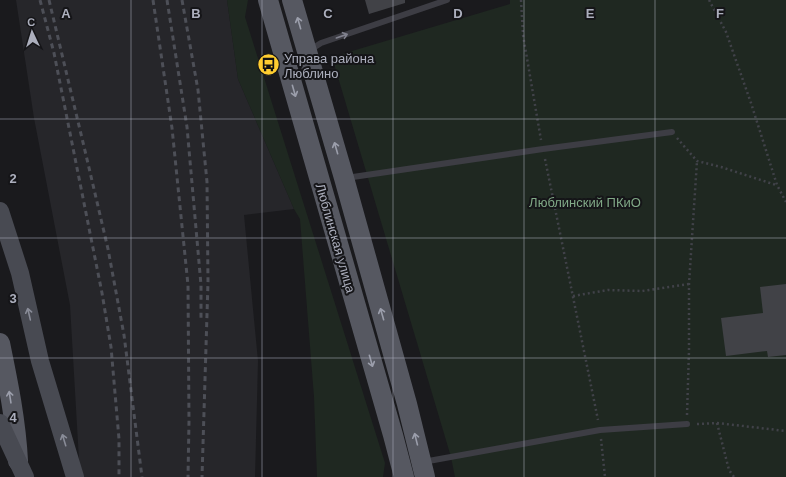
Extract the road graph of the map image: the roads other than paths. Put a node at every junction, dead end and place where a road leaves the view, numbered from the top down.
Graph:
1 (268, 0) edge
2 (292, 0) edge
3 (447, 0) edge
4 (307, 52) junction
5 (672, 132) road end
6 (344, 178) junction
7 (0, 211) edge
8 (0, 343) edge
9 (0, 422) edge
10 (687, 424) road end
11 (424, 470) edge
12 (19, 477) edge
13 (25, 477) edge
14 (75, 477) edge
15 (404, 477) edge

1 -> 15 main road, Люблинская улица
4 -> 2 main road, Люблинская улица
4 -> 3 lane
6 -> 4 main road, Люблинская улица
5 - 6 lane
11 -> 6 main road, Люблинская улица
14 -> 7 main road
12 -> 8 main road
9 - 13 main road, bridge
10 - 11 lane

